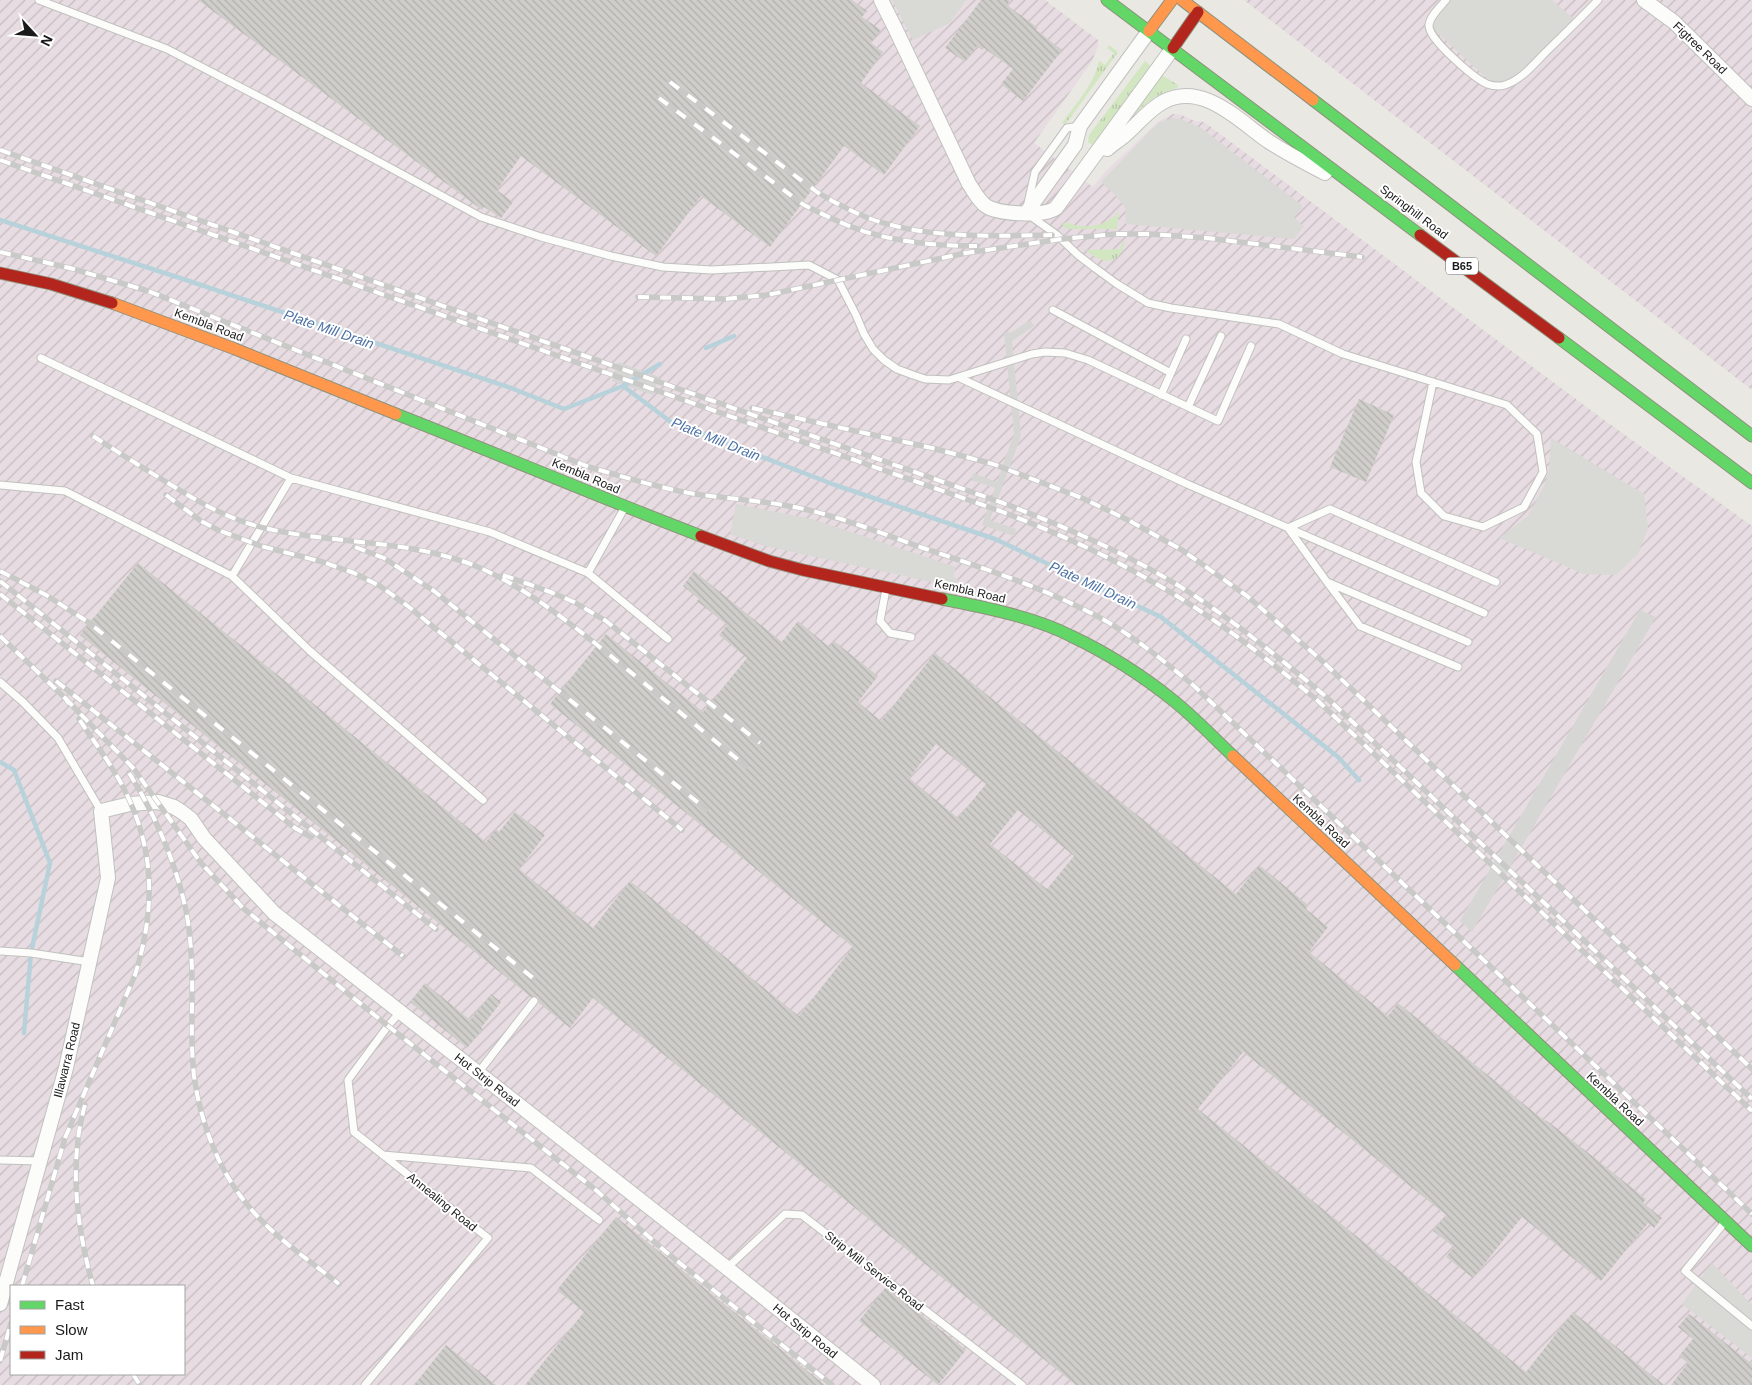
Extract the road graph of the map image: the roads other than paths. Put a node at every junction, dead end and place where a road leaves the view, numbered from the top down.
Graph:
1 (38, 0) edge
2 (881, 0) edge
3 (1107, 0) edge
4 (1172, 0) edge
5 (1182, 0) edge
6 (1446, 0) edge
7 (1598, 0) edge
8 (1644, 0) edge
9 (1202, 6) edge
10 (1150, 31) junction
11 (1173, 48) junction
12 (1752, 99) edge
13 (1080, 126) junction
14 (1075, 146) junction
15 (1093, 159) junction
16 (1378, 202) junction
17 (1026, 213) junction
18 (0, 273) edge
19 (1053, 310) dead end
20 (1221, 336) dead end
21 (1186, 339) dead end
22 (1251, 346) dead end
23 (41, 358) dead end
24 (1171, 373) junction
25 (960, 378) junction
26 (1433, 382) junction
27 (1161, 395) junction
28 (1188, 407) junction
29 (1752, 436) edge
30 (290, 478) junction
31 (1752, 483) edge
32 (0, 484) edge
33 (625, 507) junction
34 (1288, 528) junction
35 (588, 573) junction
36 (232, 576) junction
37 (1327, 582) junction
38 (1496, 582) dead end
39 (886, 586) junction
40 (1484, 613) dead end
41 (911, 636) dead end
42 (668, 639) dead end
43 (1468, 642) dead end
44 (1458, 667) dead end
45 (0, 682) edge
46 (483, 800) dead end
47 (101, 811) junction
48 (0, 951) edge
49 (90, 962) junction
50 (534, 1001) dead end
51 (400, 1012) junction
52 (478, 1073) junction
53 (383, 1154) junction
54 (0, 1160) edge
55 (40, 1161) junction
56 (599, 1220) dead end
57 (1725, 1222) junction
58 (1752, 1246) edge
59 (727, 1268) junction
60 (0, 1304) edge
61 (1752, 1326) edge
62 (366, 1385) edge
63 (873, 1385) edge
64 (1022, 1385) edge

1 - 25 lane
2 - 17 street
3 - 10 street, Springhill Road / B65
4 - 10 street
5 - 9 street
6 - 7 lane
8 - 12 street, Figtree Road
9 - 11 street
9 - 29 street
10 - 11 street, Springhill Road / B65
10 - 13 street
11 - 15 street
11 - 16 street, Springhill Road / B65
13 - 14 street
13 - 17 lane
14 - 15 street
14 - 17 street
15 - 16 street
15 - 17 street
16 - 31 street, Springhill Road / B65
17 - 26 lane
18 - 33 street, Kembla Road
19 - 24 lane
20 - 28 lane
21 - 24 lane
22 - 28 lane
23 - 30 lane
24 - 27 lane
25 - 27 lane
25 - 34 lane
26 - 26 lane
27 - 28 lane
30 - 35 lane
30 - 36 lane
32 - 36 lane
33 - 35 lane
33 - 39 street, Kembla Road
34 - 37 lane
34 - 38 lane
34 - 40 lane
35 - 42 lane
36 - 46 lane
37 - 43 lane
37 - 44 lane
39 - 41 lane
39 - 57 street, Kembla Road
45 - 47 lane
47 - 49 street, Illawarra Road
47 - 51 street, Hot Strip Road
48 - 49 lane
49 - 55 street, Illawarra Road
50 - 52 lane
51 - 52 street, Hot Strip Road
51 - 53 lane, Annealing Road
52 - 59 street, Hot Strip Road
53 - 56 lane
53 - 62 lane, Annealing Road
54 - 55 lane
55 - 60 street, Illawarra Road
57 - 58 street, Kembla Road
57 - 61 lane
59 - 63 street, Hot Strip Road
59 - 64 lane, Strip Mill Service Road

